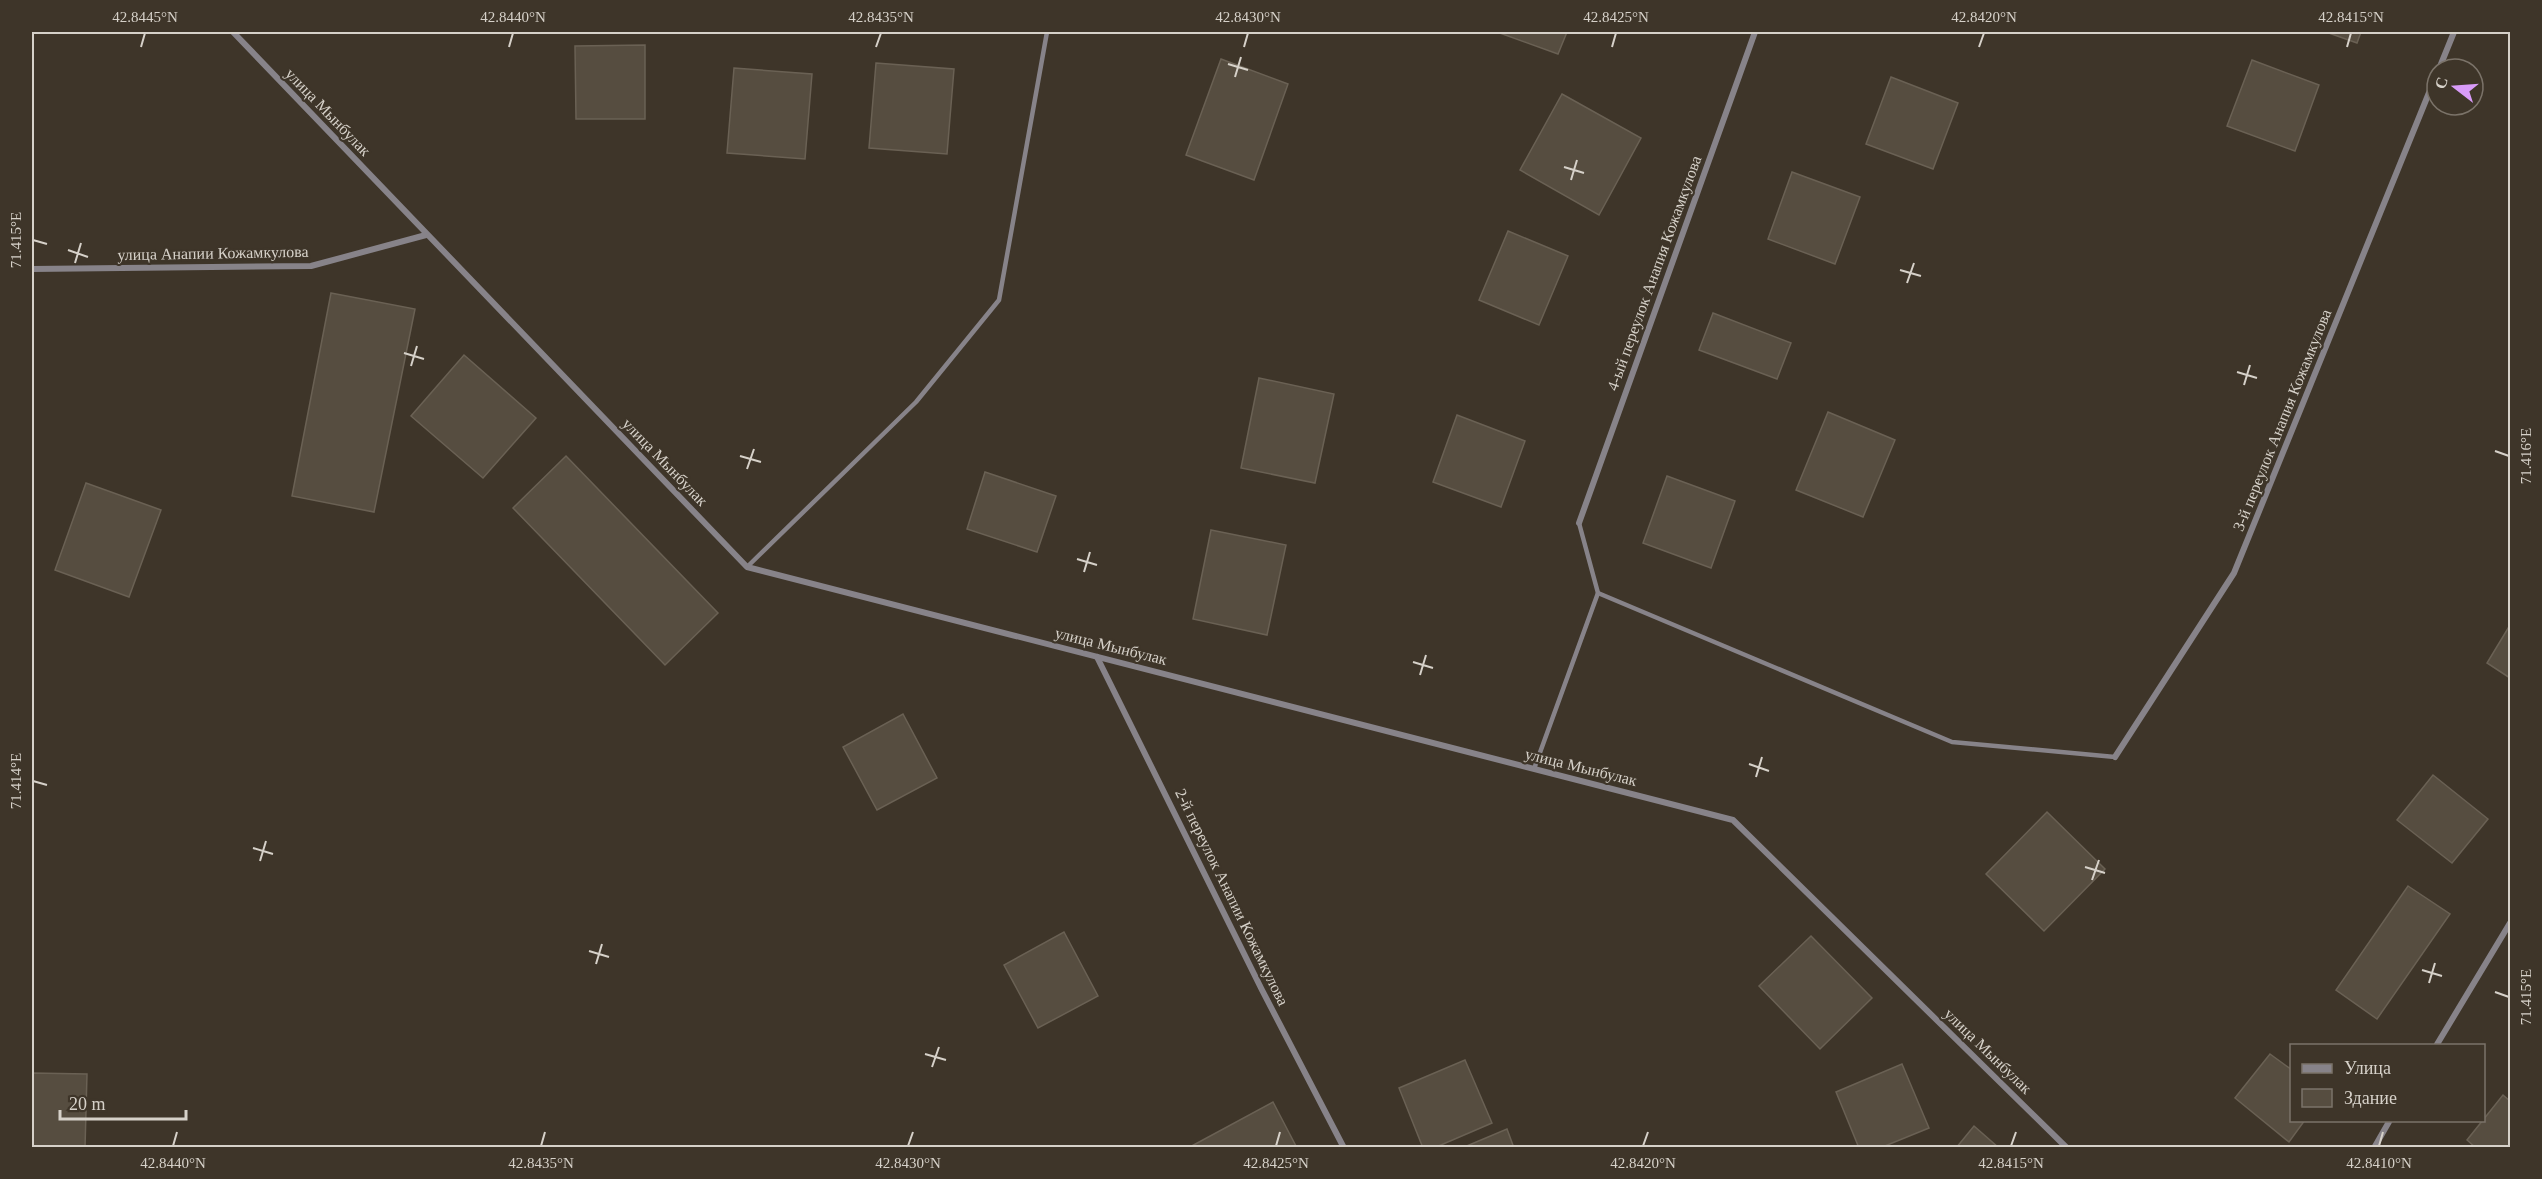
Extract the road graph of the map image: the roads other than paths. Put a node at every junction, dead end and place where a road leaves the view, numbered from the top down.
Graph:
1 (233, 32) edge
2 (1047, 32) edge
3 (1755, 32) edge
4 (2454, 32) edge
5 (2444, 57) edge
6 (2425, 103) edge
7 (426, 235) junction
8 (32, 269) edge
9 (1579, 523) joint
10 (747, 567) junction
11 (1598, 593) junction
12 (1097, 657) junction
13 (2115, 757) joint
14 (1534, 769) junction
15 (2511, 923) edge
16 (2437, 1044) edge
17 (2389, 1122) edge
18 (1344, 1148) edge
19 (2067, 1148) edge
20 (2374, 1148) edge

1 - 7 street, улица Мынбулак
2 - 10 lane
3 - 9 street, 4-ый переулок Анапия Кожамкулова
4 - 5 street
6 - 13 street, 3-й переулок Анапия Кожамкулова
7 - 8 street, улица Анапии Кожамкулова
7 - 10 street, улица Мынбулак
9 - 11 lane
10 - 12 street, улица Мынбулак
11 - 13 lane
11 - 14 lane
12 - 14 street, улица Мынбулак
12 - 18 street, 2-й переулок Анапии Кожамкулова
14 - 19 street, улица Мынбулак
15 - 16 street
17 - 20 street

